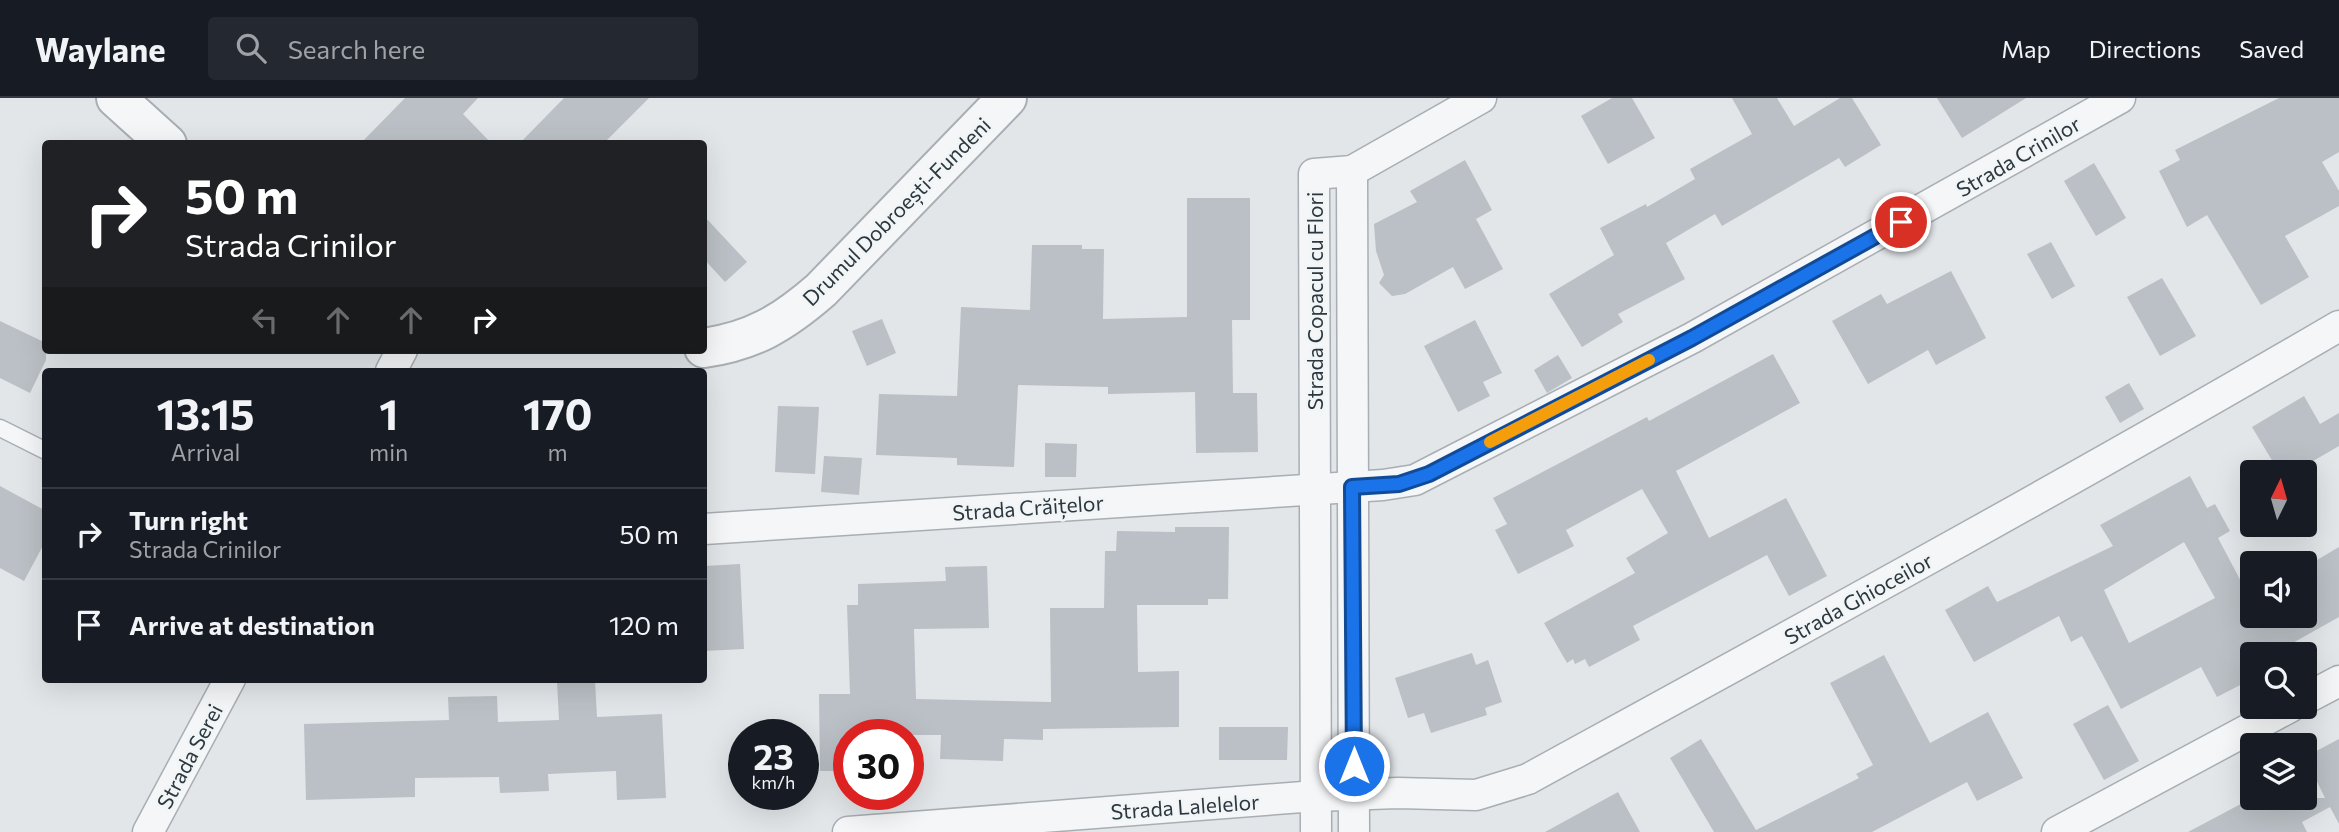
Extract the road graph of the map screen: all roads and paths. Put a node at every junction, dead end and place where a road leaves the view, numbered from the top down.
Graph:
1 (116, 98) edge
2 (1007, 98) edge
3 (1481, 98) edge
4 (2120, 98) edge
5 (163, 140) edge
6 (1352, 171) junction
7 (2339, 326) edge
8 (707, 348) edge
9 (0, 428) edge
10 (42, 450) edge
11 (1352, 487) junction
12 (1314, 488) junction
13 (707, 529) edge
14 (2339, 681) edge
15 (228, 683) edge
16 (2317, 693) edge
17 (2268, 719) edge
18 (1354, 794) junction
19 (1317, 796) junction
20 (148, 832) edge
21 (848, 832) edge
22 (1316, 832) edge
23 (1354, 832) edge
24 (2057, 832) edge

1 - 5 street
2 - 8 street, Drumul Dobroești-Fundeni
3 - 6 street
4 - 11 street, Strada Crinilor
6 - 11 street, Strada Copacul cu Flori
6 - 12 street, Strada Copacul cu Flori
7 - 18 street, Strada Ghioceilor
9 - 10 lane
11 - 12 street, Strada Crăițelor
11 - 18 street, Strada Copacul cu Flori
12 - 13 street, Strada Crăițelor
12 - 19 street, Strada Copacul cu Flori
14 - 16 street
15 - 20 street, Strada Serei
17 - 24 street
18 - 19 street, Strada Lalelelor
18 - 23 street, Strada Copacul cu Flori
19 - 21 street, Strada Lalelelor
19 - 22 street, Strada Copacul cu Flori

